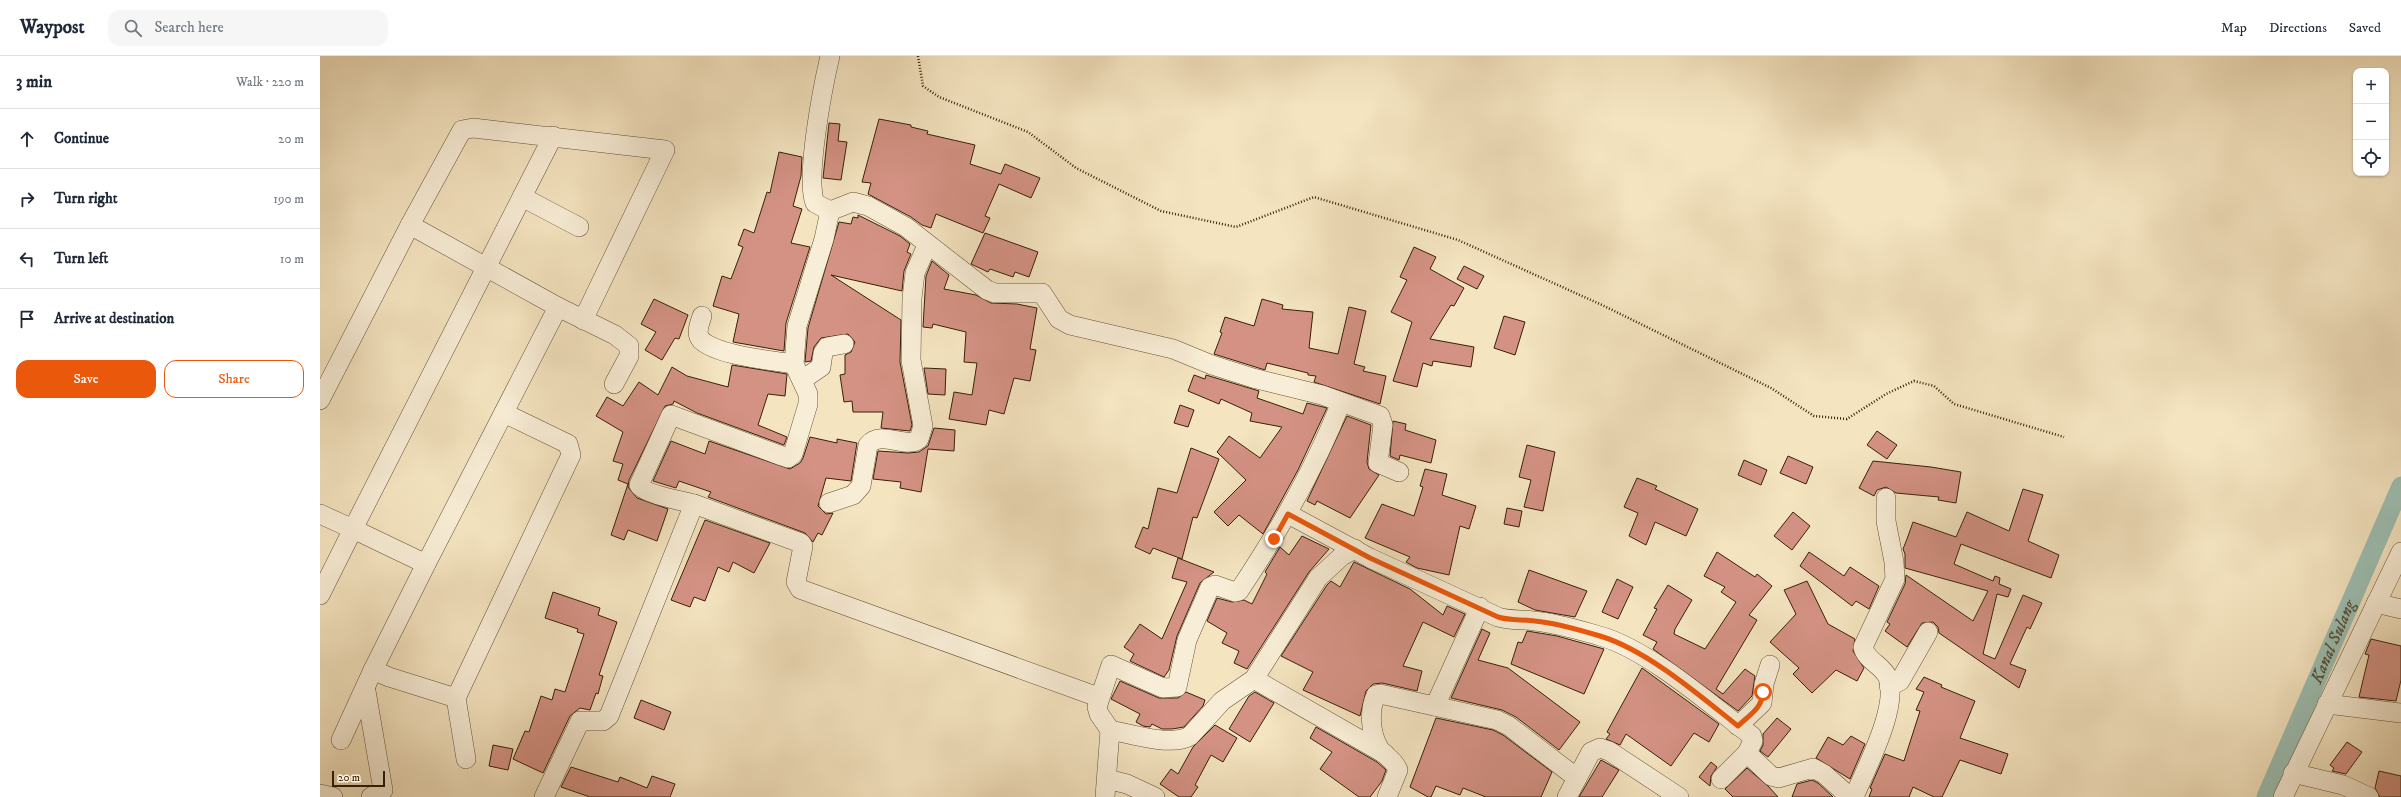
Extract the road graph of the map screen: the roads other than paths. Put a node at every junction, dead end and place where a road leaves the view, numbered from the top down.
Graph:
1 (830, 56) edge
2 (553, 136) junction
3 (522, 197) junction
4 (830, 211) junction
5 (410, 225) junction
6 (579, 227) dead end
7 (927, 245) junction
8 (486, 267) junction
9 (558, 307) junction
10 (702, 316) dead end
11 (583, 320) junction
12 (844, 344) dead end
13 (798, 372) junction
14 (614, 384) dead end
15 (320, 400) edge
16 (1341, 402) junction
17 (504, 413) junction
18 (1399, 472) dead end
19 (1886, 498) dead end
20 (829, 503) dead end
21 (694, 504) junction
22 (320, 514) edge
23 (1288, 514) junction
24 (353, 529) junction
25 (1355, 549) junction
26 (2401, 552) edge
27 (426, 564) junction
28 (320, 595) edge
29 (2376, 603) junction
30 (1480, 608) junction
31 (2401, 609) edge
32 (1928, 632) dead end
33 (1770, 665) dead end
34 (374, 670) junction
35 (1254, 679) junction
36 (1890, 686) junction
37 (366, 691) junction
38 (1098, 697) junction
39 (456, 698) junction
40 (2327, 704) junction
41 (1435, 706) junction
42 (2401, 713) edge
43 (1738, 726) junction
44 (1110, 730) junction
45 (341, 740) dead end
46 (1747, 752) junction
47 (1386, 755) junction
48 (466, 759) dead end
49 (2293, 773) junction
50 (1108, 778) junction
51 (1577, 778) junction
52 (1721, 779) dead end
53 (320, 794) edge
54 (546, 796) edge
55 (333, 797) edge
56 (371, 797) edge
57 (1105, 797) edge
58 (1155, 797) edge
59 (1387, 797) edge
60 (1567, 797) edge
61 (1679, 797) edge
62 (1850, 797) edge
63 (1854, 797) edge
64 (2283, 797) edge
65 (2369, 797) edge

1 - 4 street
2 - 3 street
2 - 5 street
2 - 11 street
3 - 6 street
3 - 8 street
4 - 7 street
4 - 13 street
5 - 8 street
5 - 15 street
7 - 16 street
7 - 20 street
8 - 9 street
8 - 24 street
9 - 11 street
9 - 17 street
10 - 13 street
11 - 14 street
12 - 13 street
13 - 21 street
16 - 18 street
16 - 23 street
17 - 27 street
17 - 39 street
19 - 36 street
21 - 38 street
21 - 54 street
22 - 24 street
23 - 25 street
23 - 38 street
24 - 27 street
24 - 28 street
25 - 30 street
25 - 35 street
26 - 29 street
27 - 34 street
29 - 31 street
29 - 40 street
30 - 41 street
30 - 43 street
32 - 36 street
33 - 43 street
34 - 37 street
34 - 39 street
35 - 44 street
35 - 47 street
36 - 63 street
37 - 45 street
37 - 56 street
38 - 44 street
39 - 48 street
40 - 42 street
40 - 49 street
41 - 47 street
41 - 51 street
43 - 46 street
44 - 50 street
46 - 52 street
46 - 62 street
47 - 59 street
49 - 64 street
49 - 65 street
50 - 57 street
50 - 58 street
51 - 60 street
51 - 61 street
53 - 55 street

